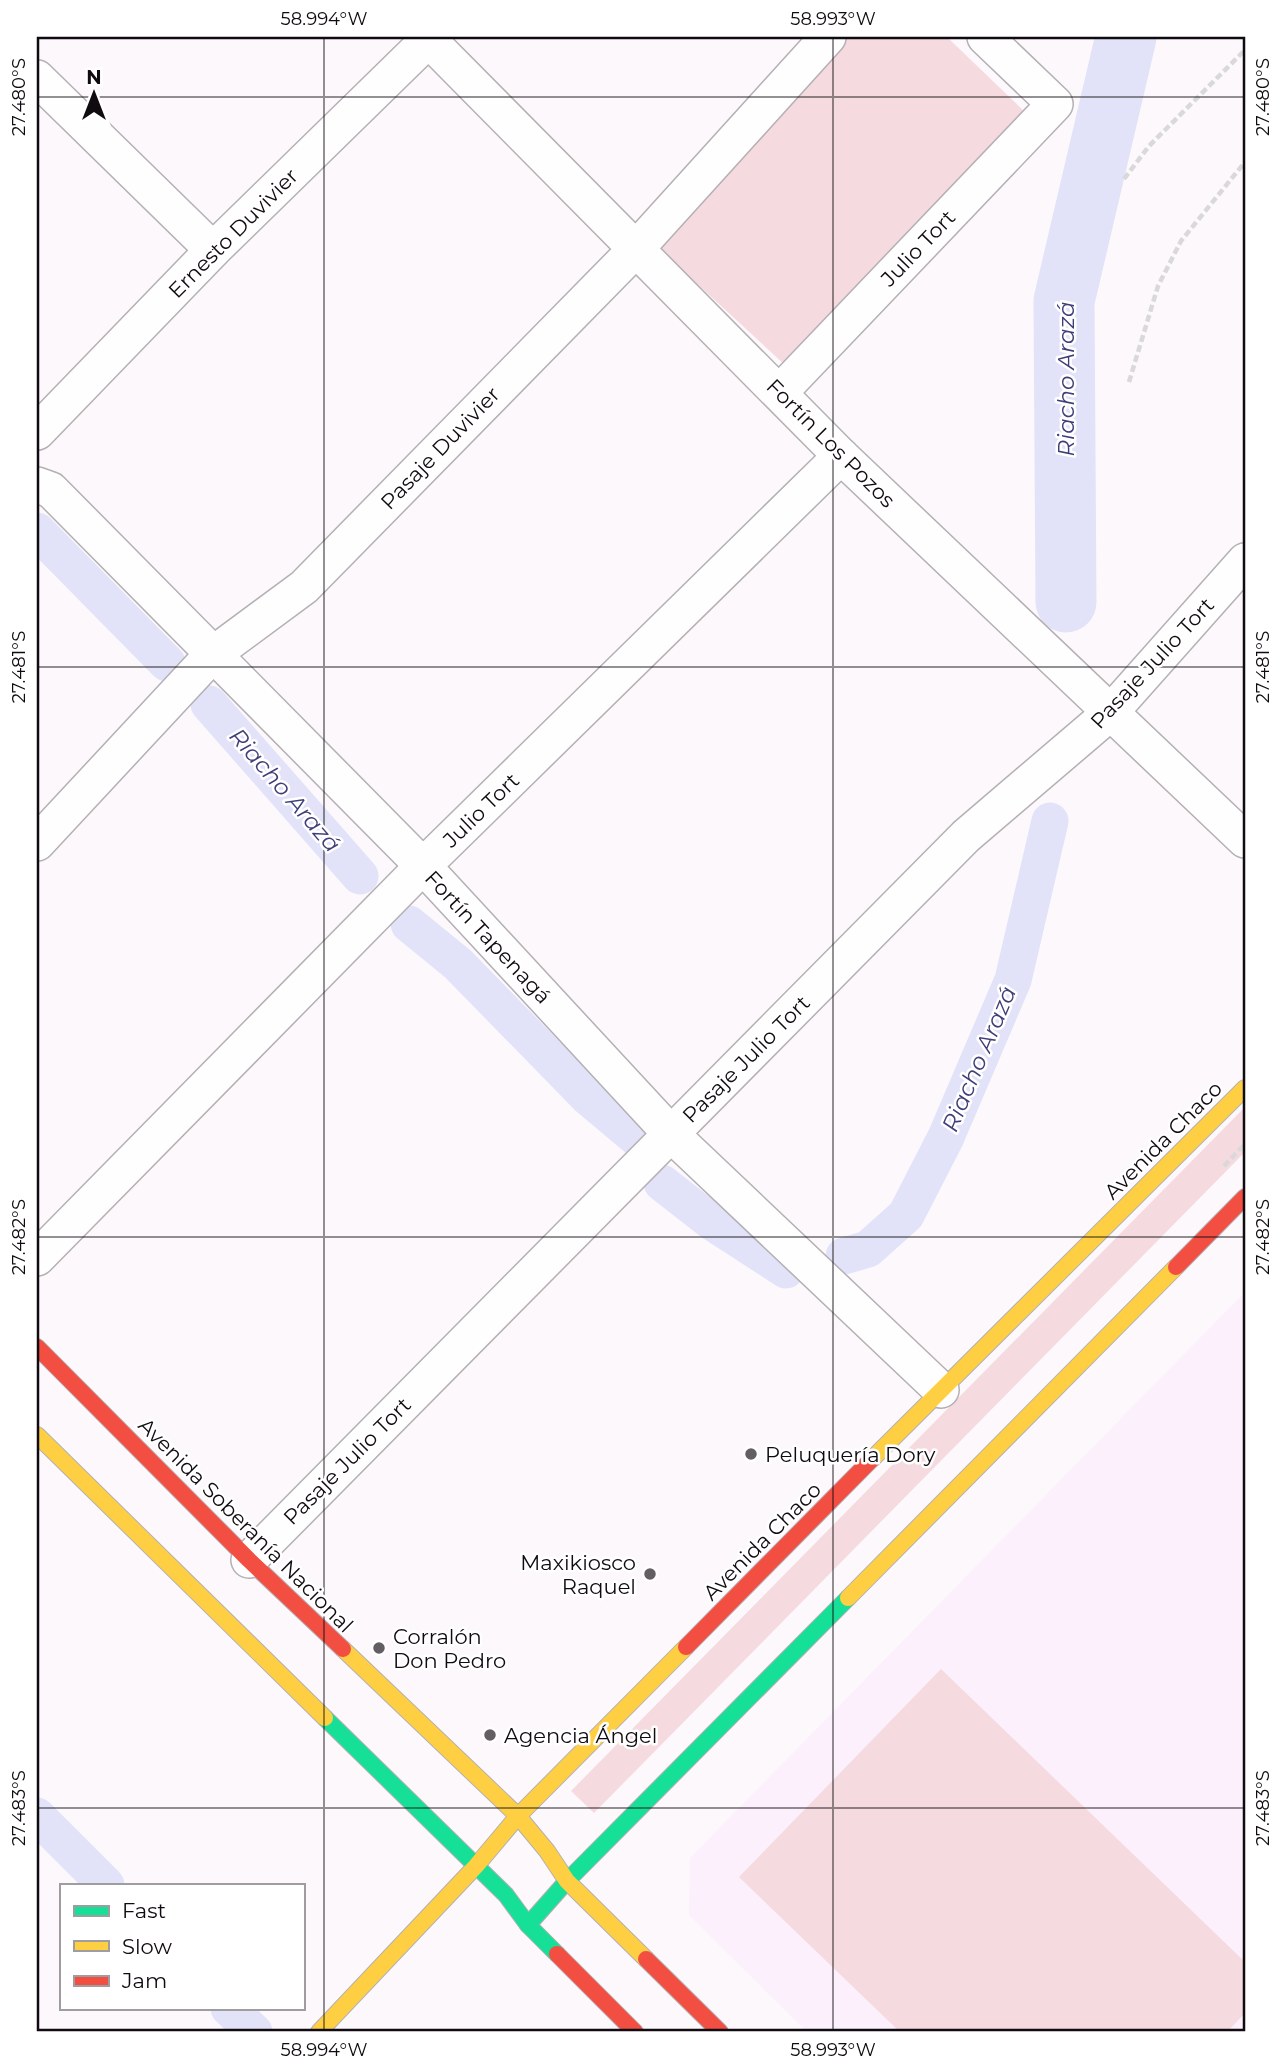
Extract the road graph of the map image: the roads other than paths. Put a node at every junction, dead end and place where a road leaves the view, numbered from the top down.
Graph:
1 (828, 37) edge
2 (985, 37) edge
3 (429, 38) edge
4 (37, 78) edge
5 (214, 250) junction
6 (635, 250) junction
7 (780, 393) junction
8 (37, 432) edge
9 (841, 456) junction
10 (37, 485) edge
11 (1245, 561) edge
12 (212, 655) junction
13 (1110, 713) junction
14 (1245, 840) edge
15 (37, 843) edge
16 (423, 866) junction
17 (1245, 1088) edge
18 (672, 1135) junction
19 (1245, 1197) edge
20 (37, 1258) edge
21 (37, 1347) edge
22 (941, 1390) junction
23 (37, 1434) edge
24 (248, 1560) junction
25 (517, 1816) junction
26 (476, 1866) junction
27 (567, 1881) junction
28 (528, 1925) junction
29 (319, 2032) edge
30 (635, 2032) edge
31 (720, 2032) edge

1 - 6 street, Pasaje Duvivier
2 - 7 street, Julio Tort
3 - 5 street, Ernesto Duvivier
3 - 6 street, Fortín Los Pozos
4 - 5 street
5 - 8 street, Ernesto Duvivier
6 - 7 street, Fortín Los Pozos
6 - 12 street, Pasaje Duvivier
7 - 9 street, Fortín Los Pozos
9 - 13 street, Fortín Los Pozos
9 - 16 street, Julio Tort
10 - 12 street, Fortín Tapenagá
11 - 13 street, Pasaje Julio Tort
12 - 15 street, Pasaje Duvivier
12 - 16 street, Fortín Tapenagá
13 - 14 street, Fortín Los Pozos
13 - 18 street, Pasaje Julio Tort
16 - 18 street, Fortín Tapenagá
16 - 20 street, Julio Tort
17 - 22 main road, Avenida Chaco
18 - 22 street, Fortín Tapenagá
18 - 24 street, Pasaje Julio Tort
19 - 27 main road
21 - 24 main road, Avenida Soberanía Nacional
22 - 25 main road, Avenida Chaco
23 - 26 main road
24 - 25 main road, Avenida Soberanía Nacional
25 - 26 main road, Avenida Chaco
25 - 27 main road, Avenida Soberanía Nacional
26 - 28 main road
26 - 29 main road, Avenida Chaco
27 - 28 main road
27 - 31 main road, Avenida Soberanía Nacional
28 - 30 main road

